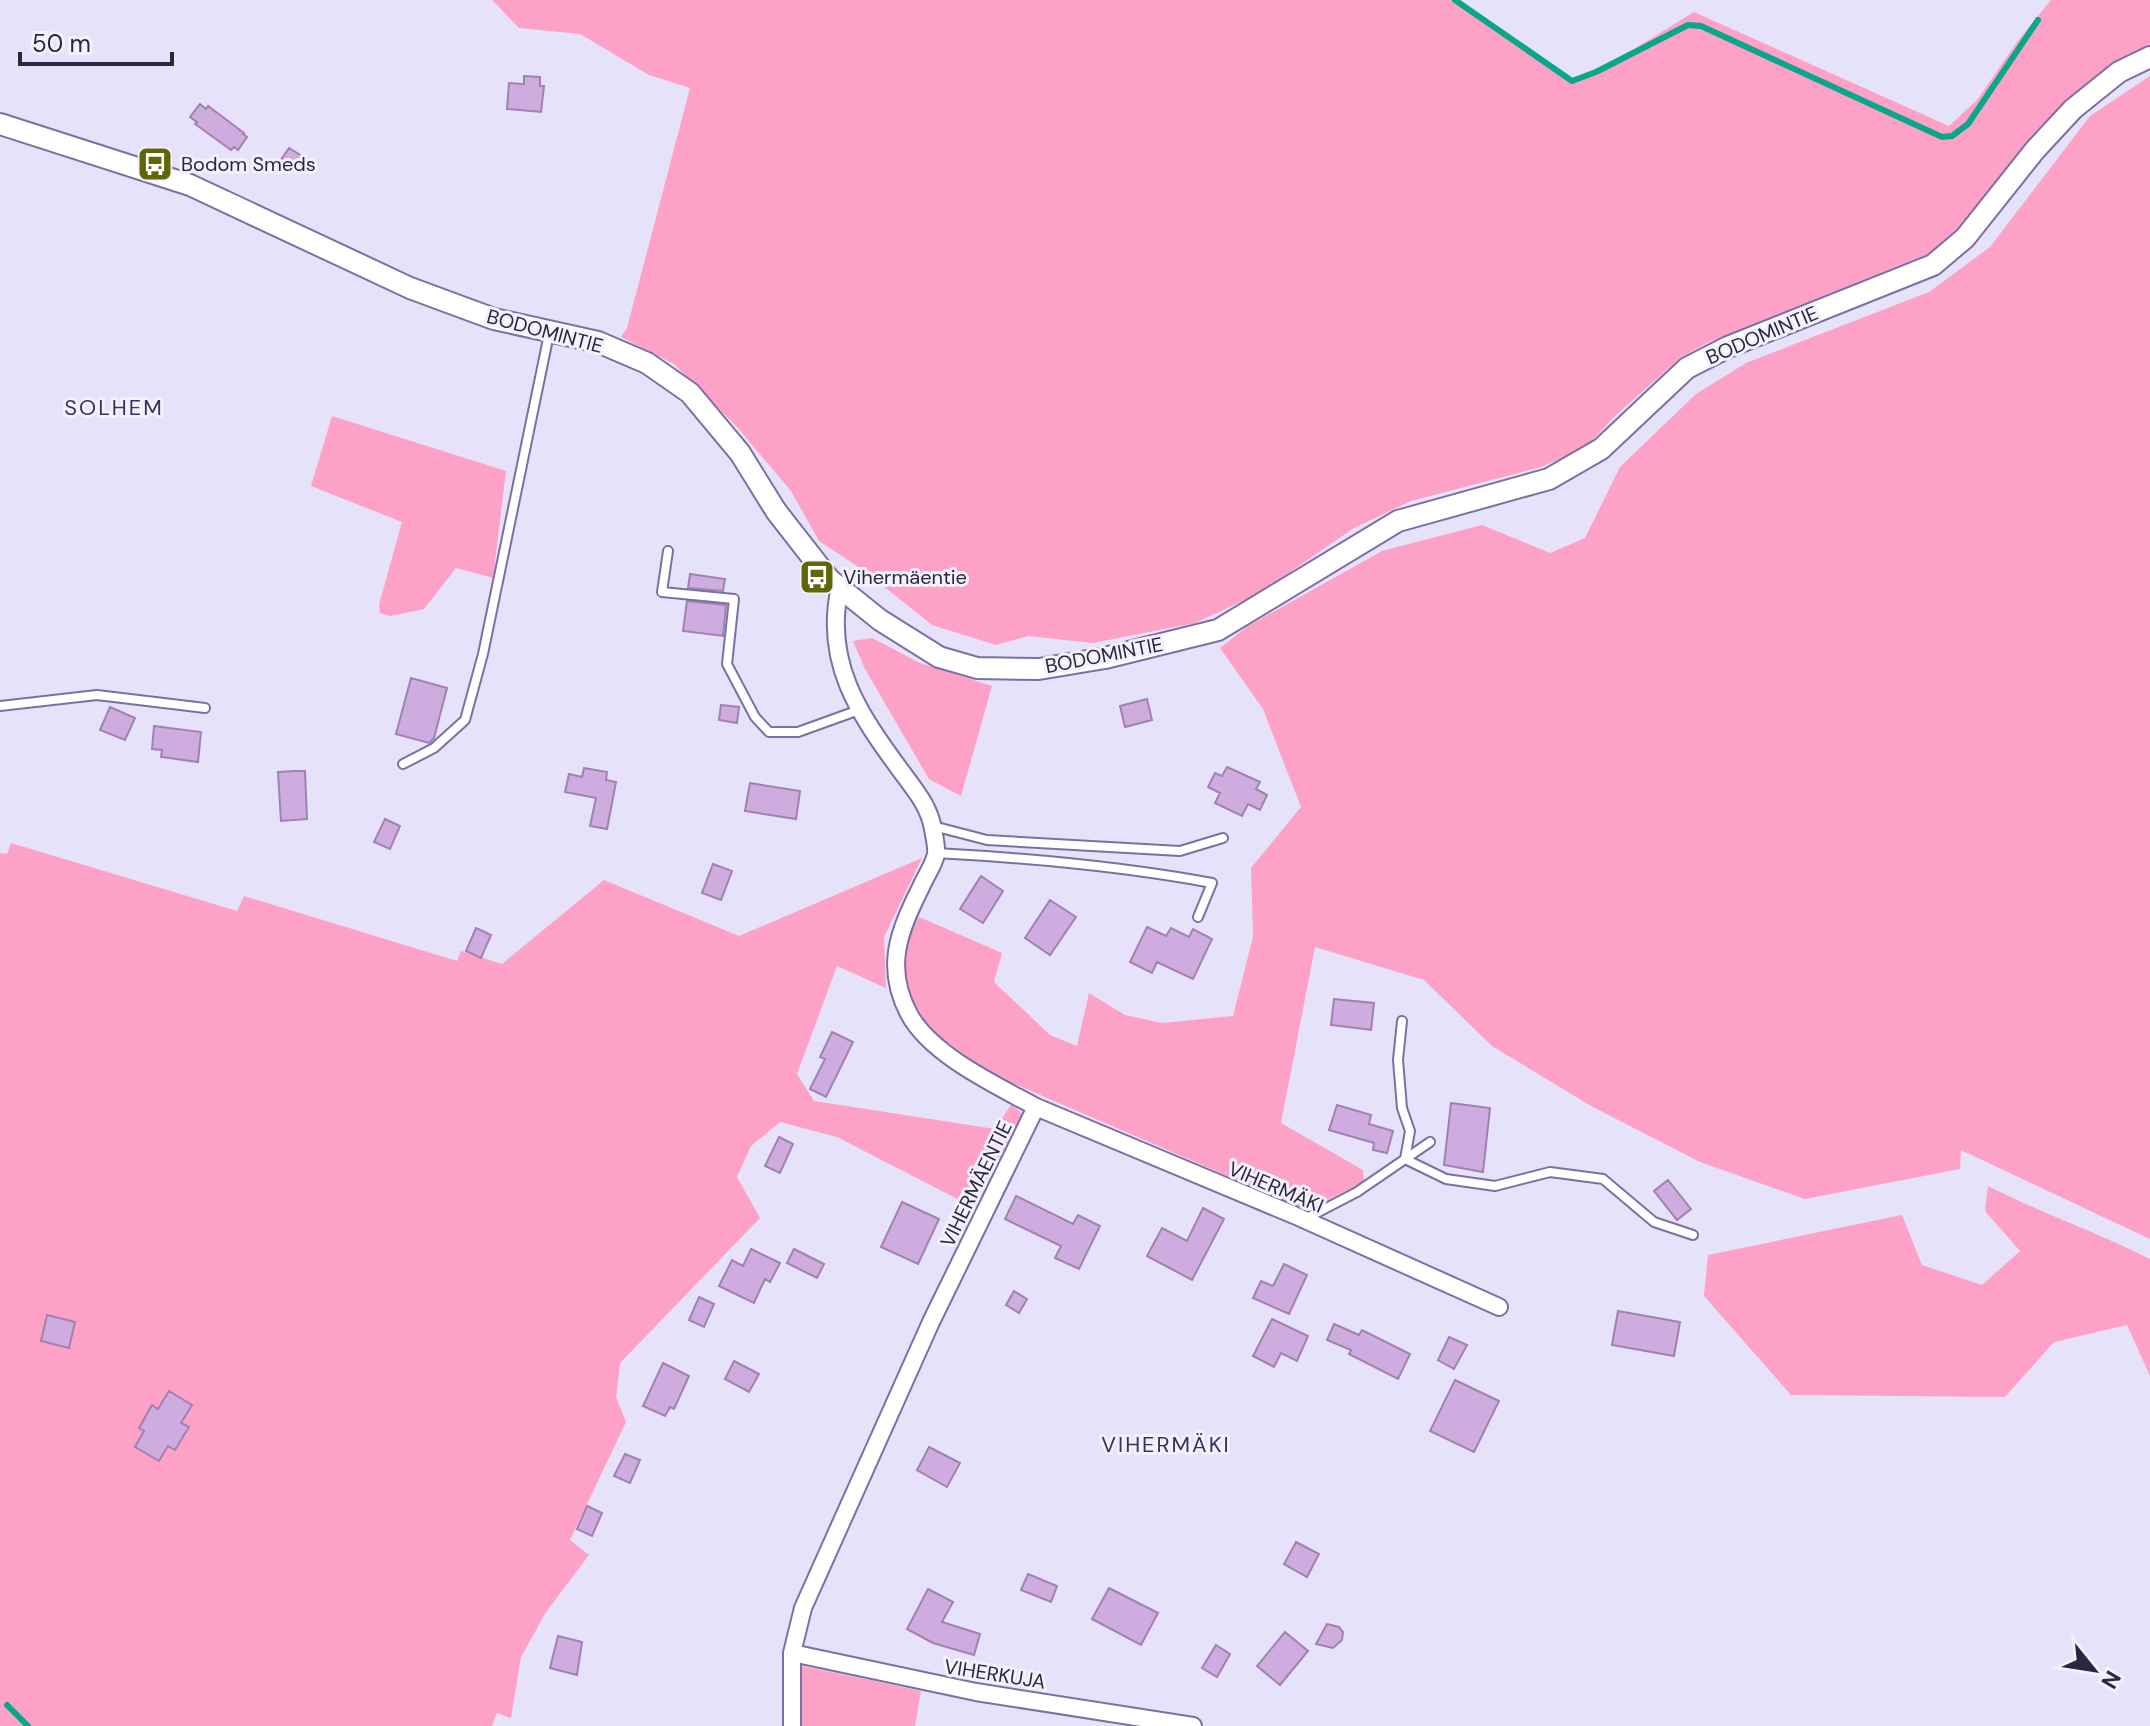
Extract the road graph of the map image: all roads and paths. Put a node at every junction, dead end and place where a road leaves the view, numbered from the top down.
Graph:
1 (2150, 57) edge
2 (0, 124) edge
3 (549, 333) junction
4 (668, 551) dead end
5 (840, 587) junction
6 (0, 706) edge
7 (205, 708) dead end
8 (859, 710) junction
9 (403, 764) dead end
10 (933, 826) junction
11 (1223, 838) dead end
12 (936, 853) junction
13 (1198, 917) dead end
14 (1402, 1021) dead end
15 (1036, 1107) junction
16 (1430, 1142) dead end
17 (1405, 1159) junction
18 (1304, 1219) junction
19 (1693, 1235) dead end
20 (1499, 1307) dead end
21 (792, 1653) junction
22 (792, 1726) edge
23 (1193, 1726) edge

1 - 5 street, BODOMINTIE
2 - 3 street, BODOMINTIE
3 - 5 street, BODOMINTIE
3 - 9 lane
4 - 8 lane
5 - 8 street
6 - 7 lane
8 - 10 street
10 - 11 lane
10 - 12 street
12 - 13 lane
12 - 15 street, VIHERMÄENTIE
14 - 17 lane
15 - 18 street, VIHERMÄKI
15 - 21 street, VIHERMÄENTIE
16 - 17 lane
17 - 18 lane
17 - 19 lane
18 - 20 street, VIHERMÄKI
21 - 22 street, VIHERMÄENTIE
21 - 23 street, VIHERKUJA

